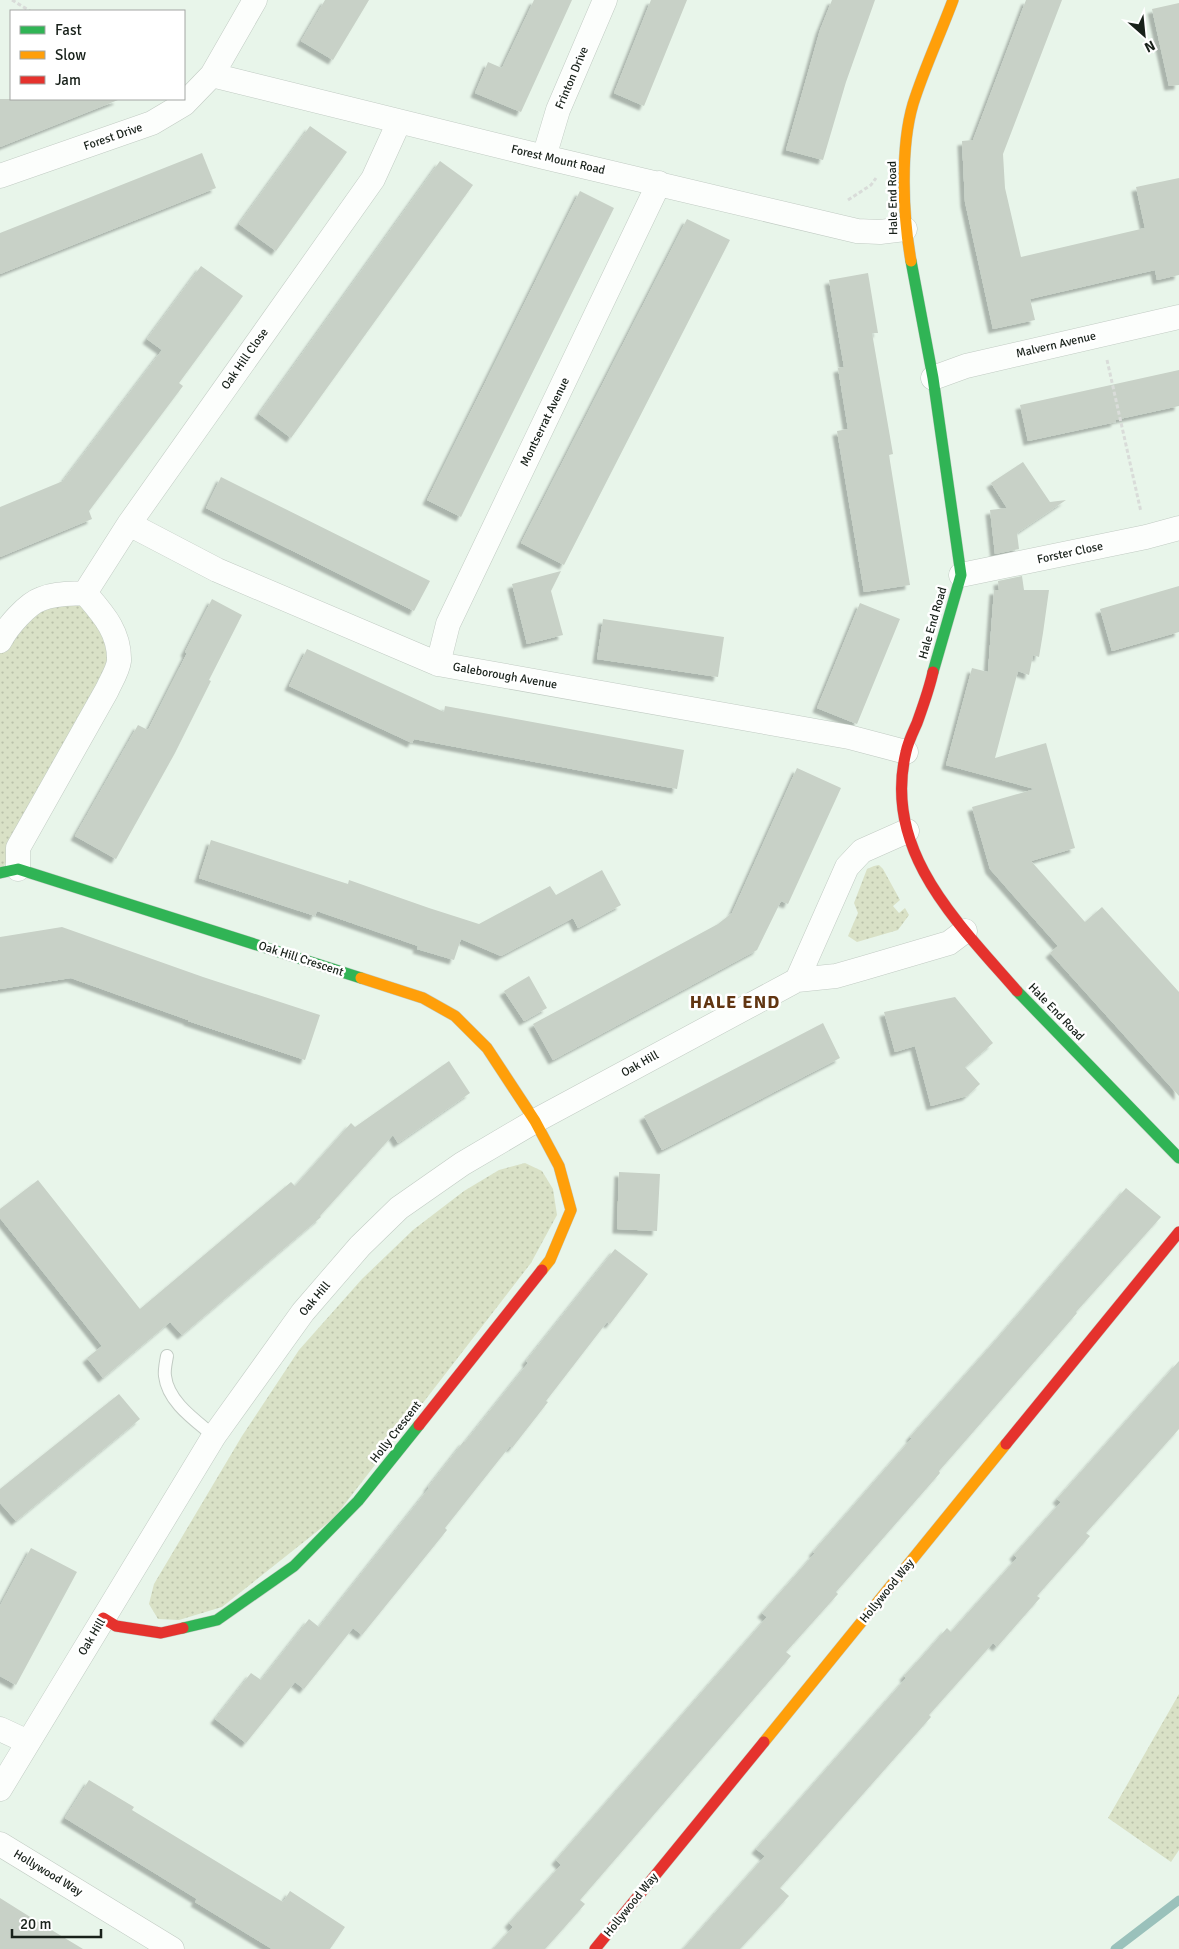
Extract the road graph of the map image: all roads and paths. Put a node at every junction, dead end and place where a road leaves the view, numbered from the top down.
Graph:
1 (12, 0) edge
2 (255, 0) edge
3 (605, 0) edge
4 (953, 0) edge
5 (28, 10) edge
6 (212, 75) junction
7 (399, 122) junction
8 (544, 157) junction
9 (0, 176) edge
10 (876, 177) dead end
11 (659, 183) junction
12 (810, 220) junction
13 (905, 229) junction
14 (1179, 317) edge
15 (1101, 335) junction
16 (933, 378) junction
17 (129, 524) junction
18 (1179, 528) edge
19 (1146, 537) junction
20 (961, 575) junction
21 (85, 593) junction
22 (0, 641) edge
23 (438, 664) junction
24 (906, 752) junction
25 (907, 831) junction
26 (9, 871) edge
27 (964, 931) junction
28 (797, 980) junction
29 (535, 1122) junction
30 (1179, 1158) edge
31 (1179, 1232) edge
32 (167, 1356) dead end
33 (214, 1436) junction
34 (103, 1618) junction
35 (0, 1729) edge
36 (28, 1742) junction
37 (0, 1789) edge
38 (0, 1844) edge
39 (172, 1949) edge
40 (595, 1949) edge

1 - 5 path
2 - 6 street, Forest Drive
3 - 8 street, Frinton Drive
4 - 13 street, Hale End Road
6 - 7 street, Forest Mount Road
6 - 9 street, Forest Drive
7 - 8 street, Forest Mount Road
7 - 17 street, Oak Hill Close
8 - 11 street, Forest Mount Road
10 - 12 path
11 - 12 street, Forest Mount Road
11 - 23 street, Montserrat Avenue
12 - 13 street, Forest Mount Road
13 - 16 street, Hale End Road
14 - 15 street, Malvern Avenue
15 - 16 street, Malvern Avenue
15 - 19 path
16 - 20 street, Hale End Road
17 - 21 street, Oak Hill Close
17 - 23 street, Galeborough Avenue
18 - 19 street, Forster Close
19 - 20 street, Forster Close
20 - 24 street, Hale End Road
21 - 22 street
21 - 26 street, Oak Hill Crescent
23 - 24 street, Galeborough Avenue
24 - 25 street, Hale End Road
25 - 27 street, Hale End Road
25 - 28 street
26 - 29 street, Oak Hill Crescent
27 - 28 street, Oak Hill
27 - 30 street, Hale End Road
28 - 29 street, Oak Hill
29 - 33 street, Oak Hill
29 - 34 street, Holly Crescent
31 - 40 street, Hollywood Way
32 - 33 lane
33 - 34 street, Oak Hill
34 - 36 street, Oak Hill
35 - 36 street
36 - 37 street, Oak Hill
38 - 39 street, Hollywood Way

